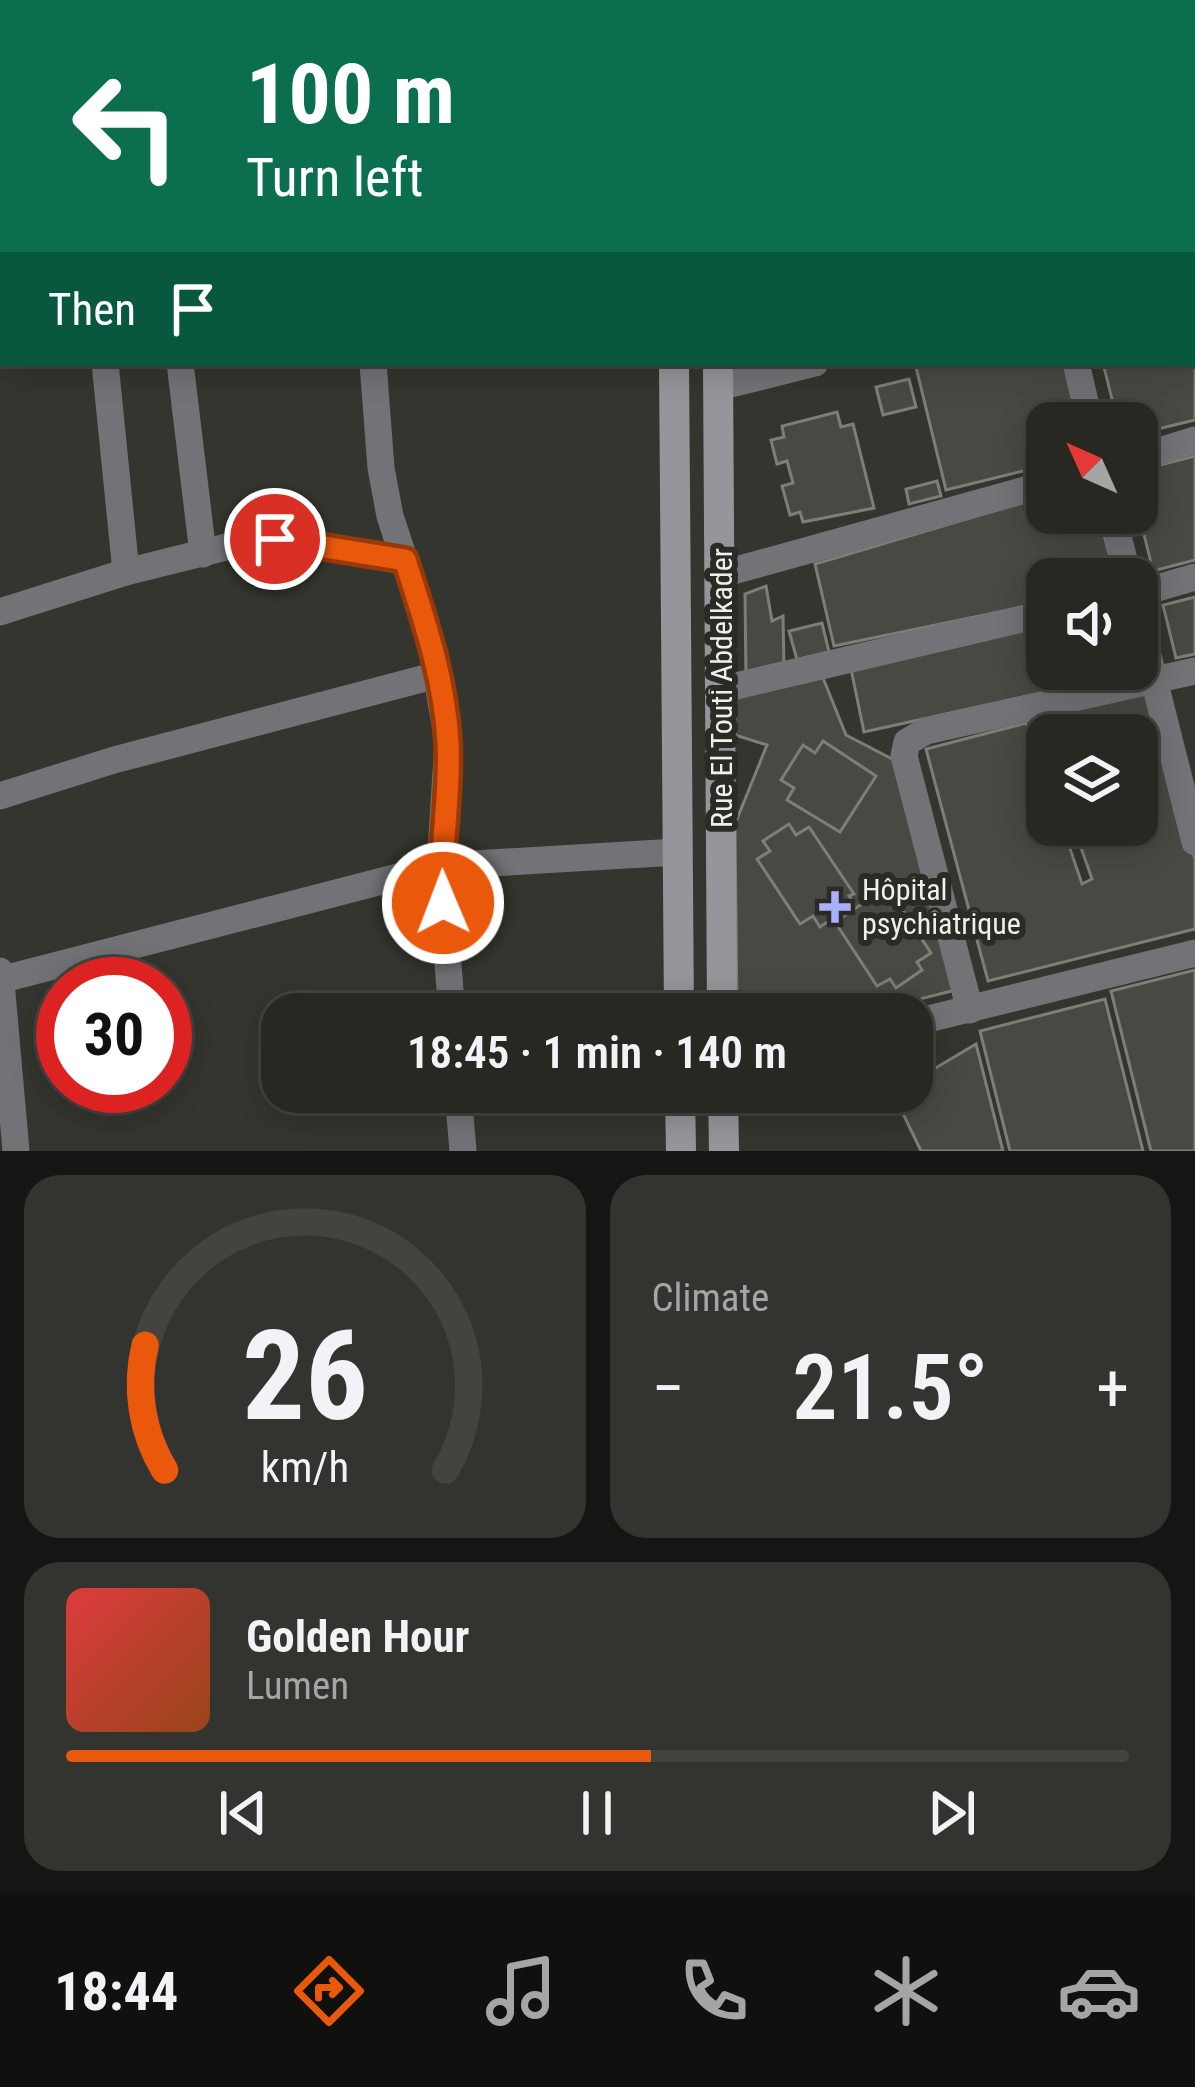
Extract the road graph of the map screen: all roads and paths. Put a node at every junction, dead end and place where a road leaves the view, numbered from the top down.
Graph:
1 (105, 366) edge
2 (180, 366) edge
3 (373, 366) edge
4 (674, 366) edge
5 (791, 366) edge
6 (1077, 366) edge
7 (718, 375) edge
8 (1085, 402) edge
9 (1195, 440) edge
10 (1158, 451) edge
11 (1026, 490) edge
12 (202, 554) junction
13 (405, 560) junction
14 (126, 572) junction
15 (722, 574) junction
16 (1195, 577) edge
17 (1158, 588) edge
18 (0, 612) edge
19 (1026, 618) edge
20 (1195, 671) edge
21 (437, 675) junction
22 (1158, 679) edge
23 (722, 689) junction
24 (1108, 690) edge
25 (1157, 690) edge
26 (0, 796) edge
27 (1195, 842) edge
28 (677, 851) junction
29 (440, 866) junction
30 (1195, 953) edge
31 (1, 977) edge
32 (450, 993) edge
33 (679, 993) edge
34 (722, 993) edge
35 (970, 1010) junction
36 (933, 1018) edge
37 (460, 1113) edge
38 (680, 1113) edge
39 (723, 1113) edge
40 (16, 1151) edge
41 (463, 1151) edge
42 (681, 1151) edge
43 (724, 1151) edge

1 - 14 street
2 - 12 street
3 - 13 street
4 - 28 street, Rue El Touti Abdelkader
5 - 7 street
6 - 8 street
7 - 15 street, Rue El Touti Abdelkader
9 - 10 street
11 - 15 street
12 - 13 street
12 - 14 street
13 - 21 street
14 - 18 street
15 - 23 street, Rue El Touti Abdelkader
16 - 17 street
19 - 23 street
20 - 22 street
21 - 26 street
21 - 29 street
23 - 34 street, Rue El Touti Abdelkader
24 - 35 street
25 - 27 street
28 - 29 street
28 - 33 street, Rue El Touti Abdelkader
29 - 31 street
29 - 32 street
30 - 35 street
31 - 40 street
35 - 36 street
37 - 41 street
38 - 42 street
39 - 43 street

